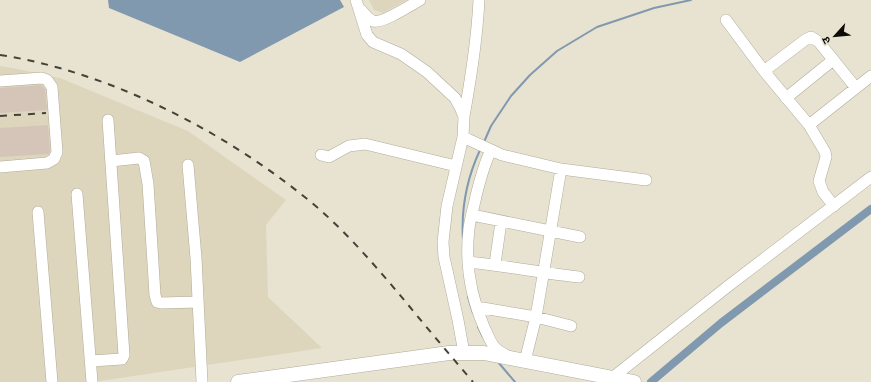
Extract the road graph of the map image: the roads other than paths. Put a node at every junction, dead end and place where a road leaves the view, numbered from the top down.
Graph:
1 (420, 0) edge
2 (479, 0) edge
3 (357, 4) edge
4 (726, 20) dead end
5 (833, 60) junction
6 (764, 71) junction
7 (871, 76) edge
8 (0, 80) edge
9 (856, 88) junction
10 (786, 98) junction
11 (464, 117) junction
12 (108, 120) dead end
13 (809, 125) junction
14 (463, 137) junction
15 (489, 149) junction
16 (321, 155) dead end
17 (111, 161) junction
18 (188, 165) dead end
19 (456, 166) junction
20 (0, 167) edge
21 (561, 169) junction
22 (871, 177) edge
23 (646, 180) dead end
24 (78, 194) dead end
25 (834, 206) junction
26 (38, 212) dead end
27 (472, 215) junction
28 (501, 222) junction
29 (551, 231) junction
30 (580, 237) dead end
31 (468, 262) junction
32 (495, 264) junction
33 (543, 273) junction
34 (579, 277) dead end
35 (198, 302) junction
36 (477, 307) junction
37 (536, 317) junction
38 (571, 326) dead end
39 (464, 353) junction
40 (512, 358) junction
41 (91, 361) junction
42 (314, 377) edge
43 (619, 380) edge
44 (52, 382) edge
45 (92, 382) edge
46 (202, 382) edge
47 (238, 382) edge

1 - 3 street
2 - 11 street
3 - 11 street
4 - 6 street
5 - 6 street
5 - 9 street
5 - 10 street
6 - 10 street
7 - 9 street
8 - 20 street
9 - 13 street
10 - 13 street
11 - 14 street
12 - 17 street
13 - 25 street
14 - 15 street
14 - 19 street
15 - 21 street
15 - 27 street
16 - 19 street
17 - 35 street
17 - 41 street
18 - 35 street
19 - 39 street
21 - 23 street
21 - 29 street
22 - 25 street
24 - 41 street
25 - 43 street
26 - 44 street
27 - 28 street
27 - 31 street
28 - 29 street
28 - 32 street
29 - 30 street
29 - 33 street
31 - 32 street
31 - 36 street
32 - 33 street
33 - 34 street
33 - 37 street
35 - 46 street
36 - 37 street
36 - 40 street
37 - 38 street
37 - 40 street
39 - 40 main road
39 - 42 main road
40 - 43 main road
41 - 45 street
42 - 47 main road

